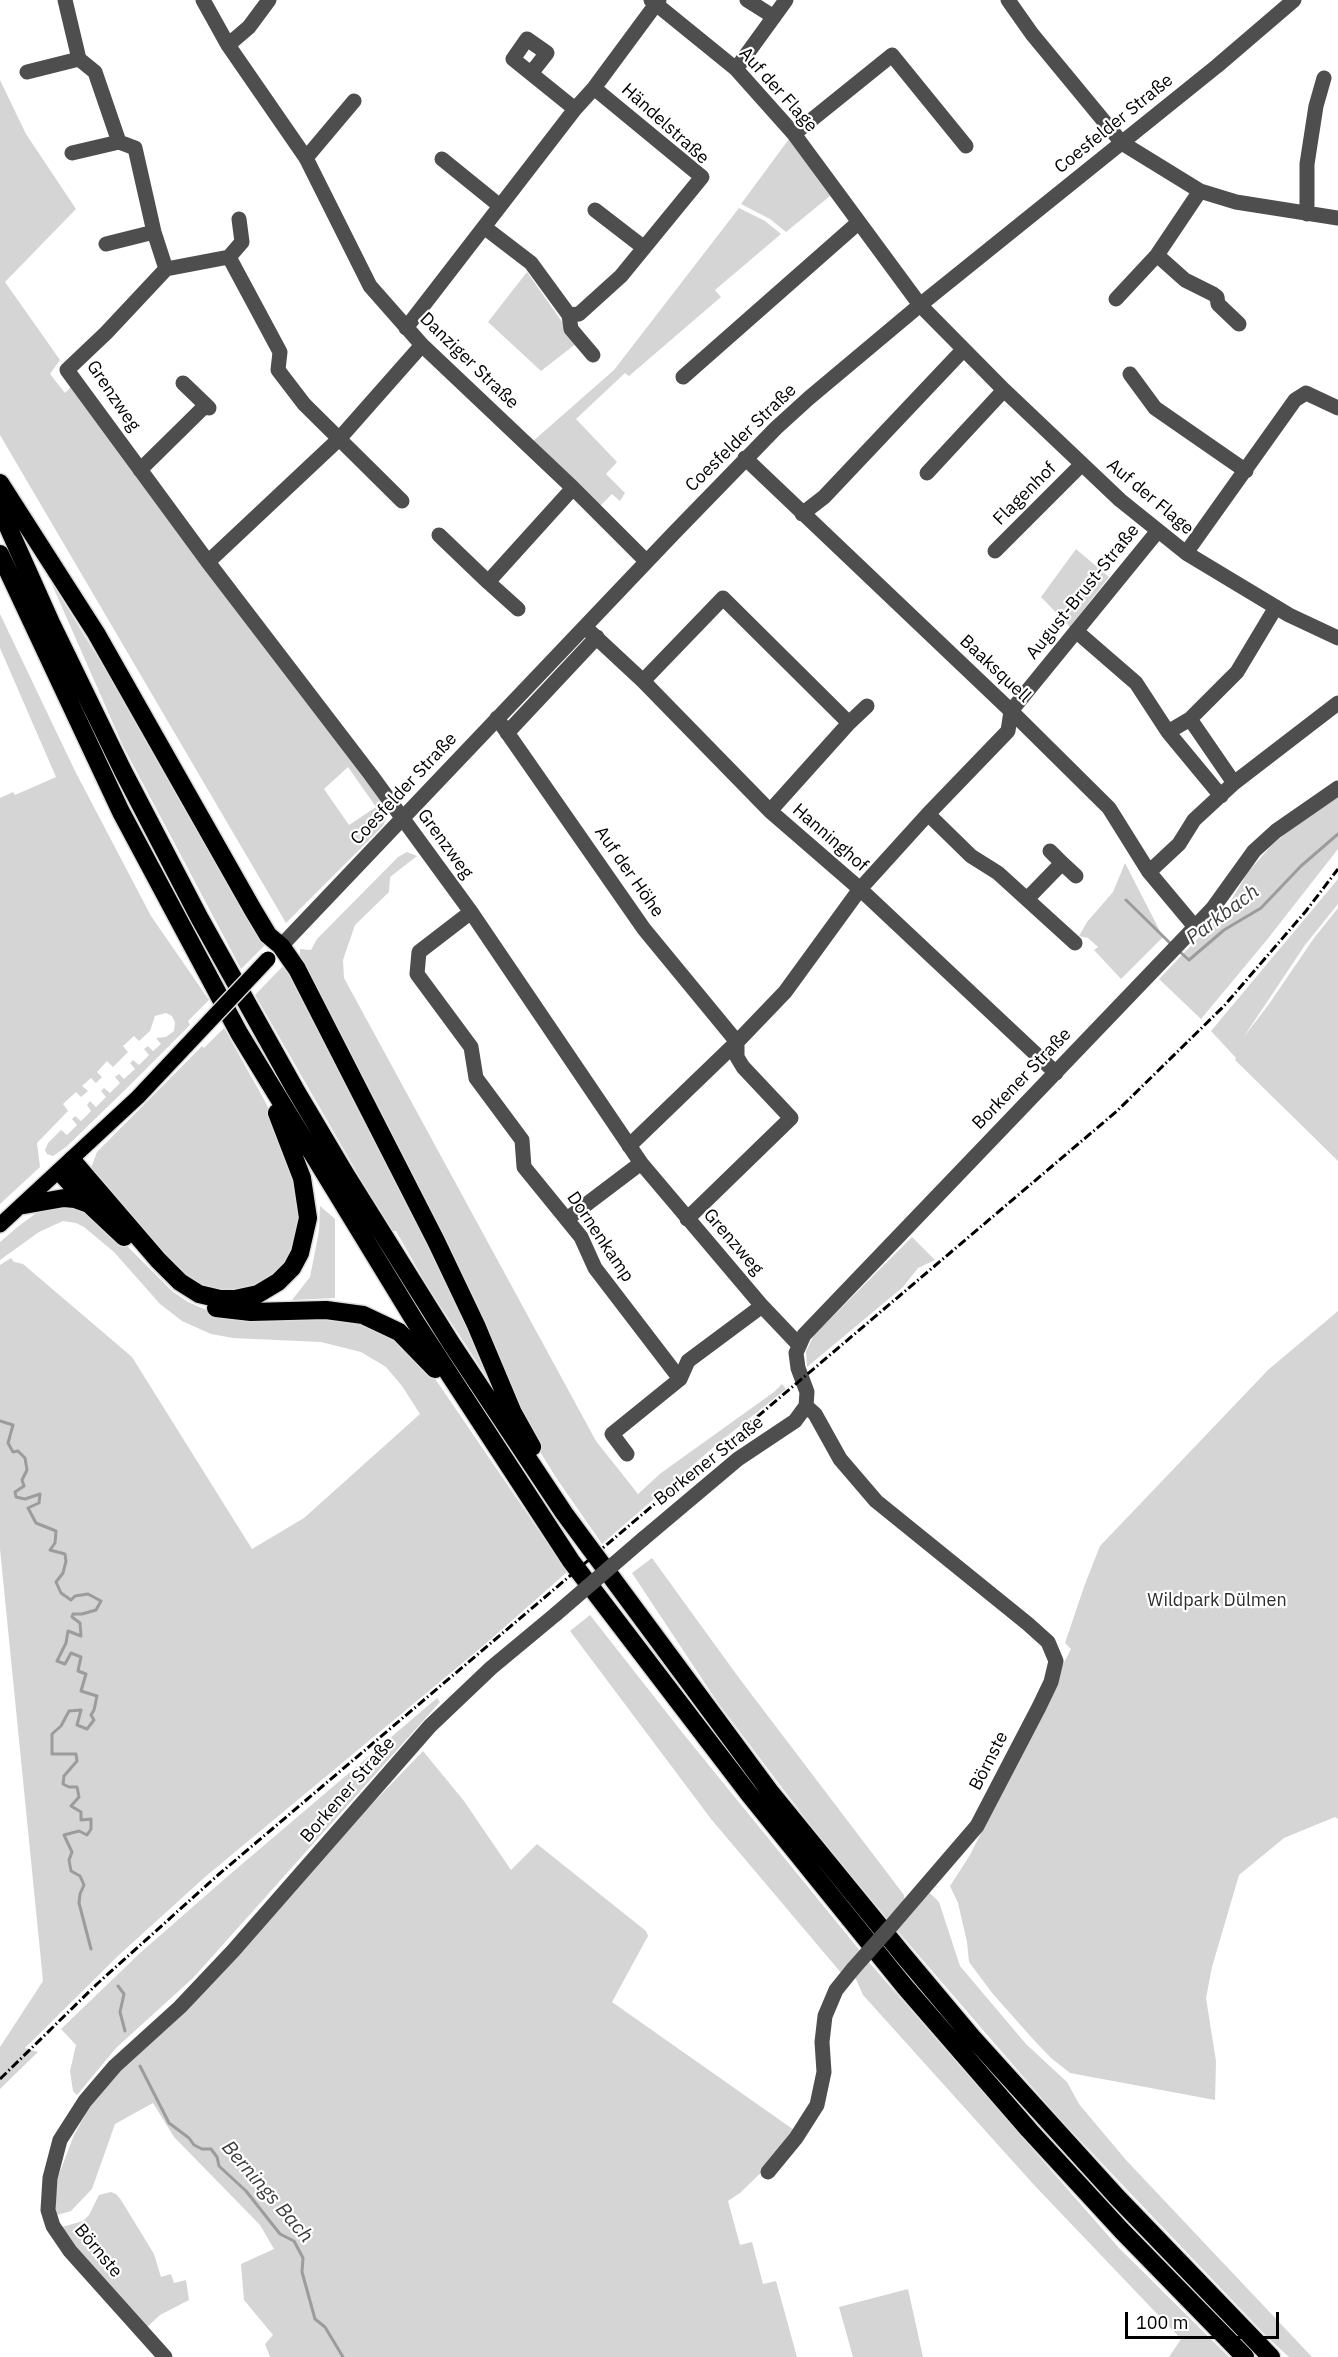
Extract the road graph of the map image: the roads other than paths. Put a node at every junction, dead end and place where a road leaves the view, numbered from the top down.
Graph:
1 (65, 0) edge
2 (203, 0) edge
3 (269, 0) edge
4 (747, 0) edge
5 (786, 0) edge
6 (1008, 0) edge
7 (1294, 0) edge
8 (655, 1) edge
9 (774, 17) junction
10 (228, 45) junction
11 (79, 59) junction
12 (736, 69) junction
13 (27, 72) dead end
14 (532, 72) dead end
15 (1324, 78) dead end
16 (594, 88) junction
17 (354, 101) dead end
18 (575, 110) junction
19 (794, 134) junction
20 (119, 142) junction
21 (1122, 143) junction
22 (966, 146) dead end
23 (72, 153) dead end
24 (306, 158) junction
25 (442, 159) dead end
26 (1200, 190) junction
27 (500, 206) junction
28 (595, 210) dead end
29 (1307, 214) junction
30 (1338, 218) edge
31 (239, 219) dead end
32 (859, 222) junction
33 (484, 227) junction
34 (154, 232) junction
35 (106, 244) dead end
36 (643, 247) junction
37 (1157, 255) junction
38 (229, 257) junction
39 (166, 269) junction
40 (1116, 299) dead end
41 (920, 305) junction
42 (570, 315) junction
43 (1239, 324) dead end
44 (406, 328) junction
45 (422, 345) junction
46 (963, 350) junction
47 (593, 355) dead end
48 (1130, 374) dead end
49 (683, 377) dead end
50 (183, 383) dead end
51 (1004, 390) junction
52 (1338, 408) edge
53 (339, 439) junction
54 (745, 458) junction
55 (1082, 465) junction
56 (140, 470) junction
57 (1246, 471) junction
58 (927, 473) dead end
59 (0, 483) edge
60 (573, 488) junction
61 (402, 501) dead end
62 (0, 509) edge
63 (802, 514) junction
64 (1157, 532) junction
65 (439, 535) dead end
66 (995, 551) dead end
67 (1186, 553) junction
68 (0, 554) edge
69 (646, 561) junction
70 (208, 562) junction
71 (488, 582) junction
72 (1276, 607) junction
73 (518, 609) dead end
74 (585, 627) junction
75 (1076, 631) junction
76 (597, 637) junction
77 (1338, 638) edge
78 (643, 681) junction
79 (1338, 703) edge
80 (867, 706) dead end
81 (1011, 711) junction
82 (497, 718) junction
83 (1190, 719) junction
84 (849, 723) junction
85 (1168, 732) junction
86 (507, 733) junction
87 (1234, 783) junction
88 (1338, 788) edge
89 (1221, 796) junction
90 (770, 811) junction
91 (927, 814) junction
92 (403, 819) junction
93 (1050, 851) dead end
94 (1062, 863) junction
95 (1149, 872) junction
96 (1076, 876) dead end
97 (860, 889) junction
98 (1027, 899) junction
99 (471, 912) junction
100 (1195, 927) junction
101 (1075, 943) dead end
102 (281, 946) junction
103 (239, 1033) junction
104 (737, 1042) junction
105 (1056, 1073) junction
106 (629, 1146) junction
107 (641, 1163) junction
108 (66, 1166) junction
109 (90, 1204) junction
110 (24, 1205) junction
111 (567, 1218) junction
112 (687, 1220) junction
113 (0, 1226) edge
114 (762, 1306) junction
115 (799, 1345) junction
116 (680, 1380) junction
117 (806, 1406) junction
118 (481, 1422) junction
119 (627, 1454) dead end
120 (564, 1513) junction
121 (57, 2152) joint
122 (768, 2172) dead end
123 (165, 2357) edge
124 (1245, 2357) edge
125 (1271, 2357) edge

1 - 11 street
2 - 10 street, Danziger Straße
3 - 10 street
4 - 9 street
5 - 9 street
6 - 21 street
7 - 21 street, Coesfelder Straße
8 - 12 street, Auf der Flage
8 - 16 street
9 - 12 street
10 - 24 street, Danziger Straße
11 - 13 street
11 - 20 street
12 - 19 street, Auf der Flage
14 - 18 street
15 - 29 street
16 - 18 street
16 - 36 street, Händelstraße
17 - 24 street
18 - 27 street
19 - 22 street
19 - 32 street, Auf der Flage
20 - 23 street
20 - 34 street
21 - 26 street
21 - 41 street, Coesfelder Straße
24 - 44 street, Danziger Straße
25 - 27 street
26 - 29 street
26 - 37 street
27 - 33 street
28 - 36 street
29 - 30 street
31 - 38 street
32 - 41 street, Auf der Flage
32 - 49 street
33 - 42 street
33 - 44 street
34 - 35 street
34 - 39 street
36 - 42 street, Händelstraße
37 - 40 street
37 - 43 street
38 - 39 street
38 - 53 street
39 - 56 street, Grenzweg
41 - 46 street, Auf der Flage
41 - 54 street, Coesfelder Straße
42 - 47 street
44 - 45 street, Danziger Straße
45 - 53 street
45 - 60 street, Danziger Straße
46 - 51 street, Auf der Flage
46 - 63 street
48 - 57 street
50 - 56 street
51 - 55 street, Auf der Flage
51 - 58 street
52 - 57 street
53 - 61 street
53 - 70 street
54 - 63 street, Baaksquell
54 - 69 street, Coesfelder Straße
55 - 64 street, Auf der Flage
55 - 66 street, Flagenhof
56 - 70 street, Grenzweg
57 - 67 street
59 - 102 highway
60 - 69 street, Danziger Straße
60 - 71 street
62 - 120 highway
63 - 81 street, Baaksquell
64 - 67 street, Auf der Flage
64 - 75 street, August-Brust-Straße
65 - 71 street
67 - 72 street, Auf der Flage
68 - 103 highway
69 - 74 street, Coesfelder Straße
70 - 92 street, Grenzweg
71 - 73 street
72 - 77 street, Auf der Flage
72 - 83 street
74 - 76 street, Hanninghof
74 - 82 street, Coesfelder Straße
75 - 81 street, August-Brust-Straße
75 - 85 street
76 - 78 street, Hanninghof
76 - 86 street
78 - 84 street
78 - 90 street, Hanninghof
79 - 87 street
80 - 84 street
81 - 91 street, August-Brust-Straße
81 - 95 street, Baaksquell
82 - 86 street, Auf der Höhe
82 - 92 street, Coesfelder Straße
83 - 85 street
83 - 87 street
84 - 90 street
85 - 89 street
86 - 104 street, Auf der Höhe
87 - 89 street
88 - 100 street, Borkener Straße
89 - 95 street
90 - 97 street, Hanninghof
91 - 97 street, August-Brust-Straße
91 - 98 street
92 - 99 street, Grenzweg
92 - 102 street, Coesfelder Straße
93 - 94 street
94 - 96 street
94 - 98 street
95 - 100 street, Baaksquell
97 - 104 street, August-Brust-Straße
97 - 105 street, Hanninghof
98 - 101 street
99 - 106 street, Grenzweg
99 - 111 street, Dornenkamp
100 - 105 street, Borkener Straße
102 - 108 main road, Coesfelder Straße, bridge
102 - 120 highway
103 - 108 highway
103 - 118 highway
104 - 106 street, August-Brust-Straße
104 - 112 street
105 - 115 street, Borkener Straße
106 - 107 street, Grenzweg
107 - 111 street
107 - 112 street, Grenzweg
108 - 109 highway
108 - 110 main road, Coesfelder Straße
109 - 110 highway
109 - 118 highway
110 - 113 main road, Coesfelder Straße
111 - 116 street, Dornenkamp
112 - 114 street, Grenzweg
114 - 115 street, Grenzweg
114 - 116 street
115 - 117 street
116 - 119 street
117 - 121 street, Borkener Straße, bridge
117 - 122 street, Börnste, bridge
118 - 124 highway
120 - 125 highway
121 - 123 street, Börnste

